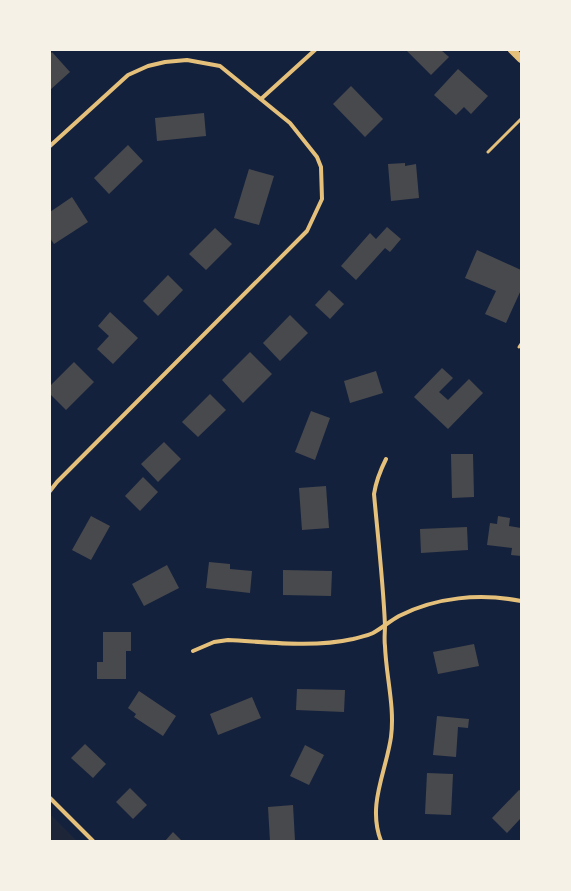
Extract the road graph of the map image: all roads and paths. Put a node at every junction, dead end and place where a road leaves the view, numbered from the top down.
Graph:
1 (315, 50) edge
2 (512, 50) edge
3 (521, 59) edge
4 (261, 99) junction
5 (521, 119) edge
6 (50, 146) edge
7 (488, 152) dead end
8 (386, 459) dead end
9 (50, 491) edge
10 (521, 601) edge
11 (385, 625) junction
12 (193, 651) dead end
13 (50, 798) edge
14 (94, 841) edge
15 (381, 841) edge

1 - 4 street
2 - 3 main road
4 - 6 street
4 - 9 street
5 - 7 lane
8 - 11 street
10 - 11 street
11 - 12 street
11 - 15 street
13 - 14 street

